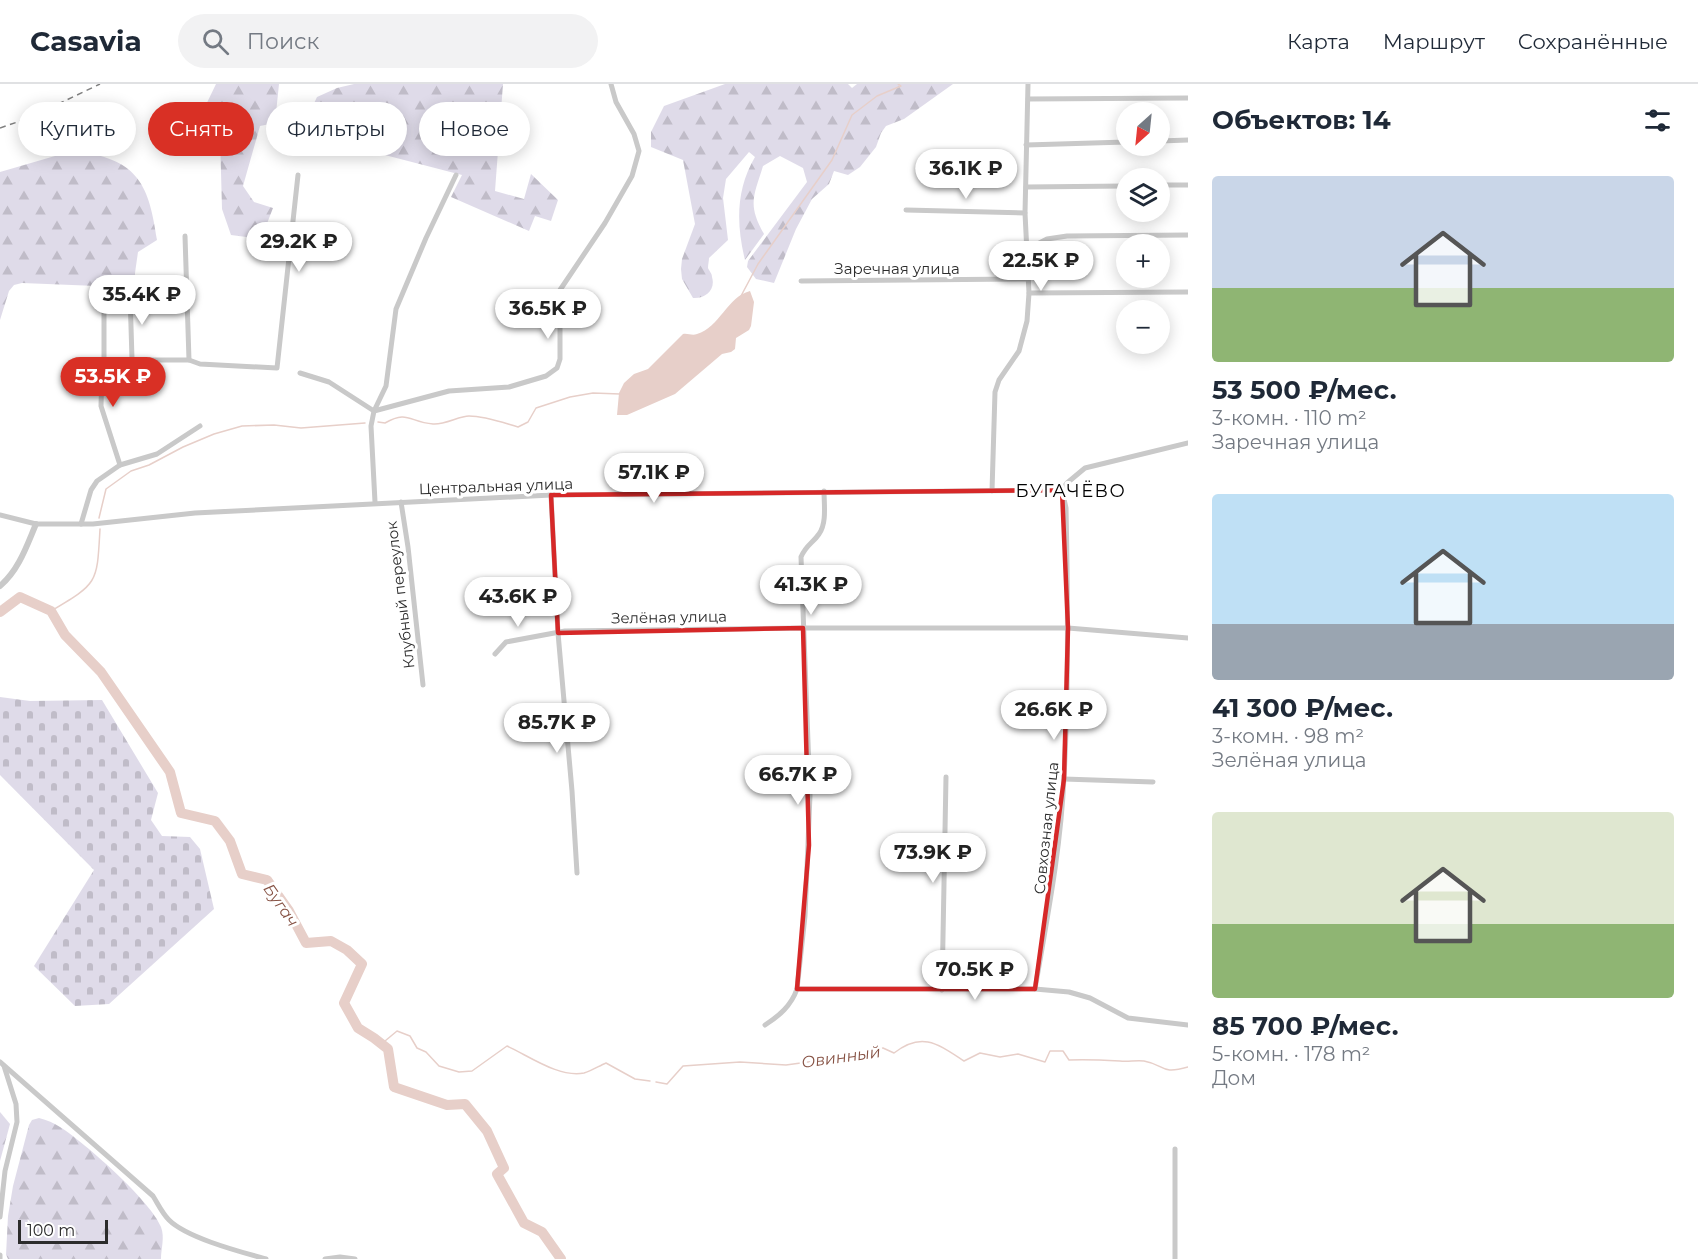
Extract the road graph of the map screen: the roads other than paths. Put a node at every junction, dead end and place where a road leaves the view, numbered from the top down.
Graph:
1 (611, 84) edge
2 (1028, 84) edge
3 (1188, 98) edge
4 (1028, 99) junction
5 (1188, 140) edge
6 (1170, 141) edge
7 (1116, 142) edge
8 (1026, 145) junction
9 (298, 175) dead end
10 (456, 175) dead end
11 (1170, 185) edge
12 (1188, 185) edge
13 (1116, 186) edge
14 (1026, 187) junction
15 (906, 210) dead end
16 (1025, 213) junction
17 (1188, 235) edge
18 (185, 236) dead end
19 (1026, 250) junction
20 (1028, 279) junction
21 (801, 281) dead end
22 (104, 291) dead end
23 (1188, 292) edge
24 (1029, 293) junction
25 (130, 294) dead end
26 (132, 359) junction
27 (189, 360) junction
28 (104, 362) junction
29 (300, 373) dead end
30 (374, 411) junction
31 (200, 426) dead end
32 (1188, 443) edge
33 (120, 465) junction
34 (1062, 490) junction
35 (824, 491) junction
36 (992, 491) junction
37 (551, 495) junction
38 (375, 502) junction
39 (401, 502) junction
40 (0, 515) edge
41 (36, 524) junction
42 (81, 524) junction
43 (0, 586) edge
44 (805, 628) junction
45 (1068, 628) junction
46 (558, 633) junction
47 (1188, 638) edge
48 (495, 654) dead end
49 (423, 685) dead end
50 (946, 777) dead end
51 (1064, 779) junction
52 (1153, 782) dead end
53 (577, 873) dead end
54 (797, 989) junction
55 (1035, 989) junction
56 (942, 990) junction
57 (1188, 1024) edge
58 (765, 1025) dead end
59 (1, 1063) edge
60 (1175, 1149) dead end
61 (0, 1217) edge
62 (266, 1259) edge
63 (325, 1259) edge
64 (355, 1259) edge
65 (1175, 1259) edge

1 - 30 street
2 - 4 street
3 - 4 street
4 - 8 street
5 - 6 street
7 - 8 street
8 - 14 street
9 - 27 street
10 - 30 street
11 - 12 street
13 - 14 street
14 - 16 street
15 - 16 street
16 - 19 street
17 - 19 street
18 - 27 street
19 - 20 street
20 - 21 street, Заречная улица
20 - 24 street
22 - 28 street
23 - 24 street
24 - 36 street
25 - 26 street
26 - 27 street
26 - 28 street
28 - 33 street
29 - 30 street
30 - 38 street
31 - 33 street
32 - 34 street
33 - 42 street
34 - 36 street, Центральная улица
34 - 45 street, Совхозная улица
35 - 36 street, Центральная улица
35 - 37 street, Центральная улица
35 - 44 street
37 - 39 street, Центральная улица
37 - 46 street
38 - 39 street, Центральная улица
38 - 42 street, Центральная улица
39 - 49 street, Клубный переулок
40 - 41 street, Центральная улица
41 - 42 street, Центральная улица
41 - 43 street
44 - 45 street, Зелёная улица
44 - 46 street, Зелёная улица
44 - 54 street
45 - 47 street, Зелёная улица
45 - 51 street, Совхозная улица
46 - 48 street, Зелёная улица
46 - 53 street
50 - 56 street
51 - 52 street
51 - 55 street, Совхозная улица
54 - 56 street
54 - 58 street
55 - 56 street
55 - 57 street
59 - 61 street
59 - 62 street
60 - 65 street
63 - 64 street

